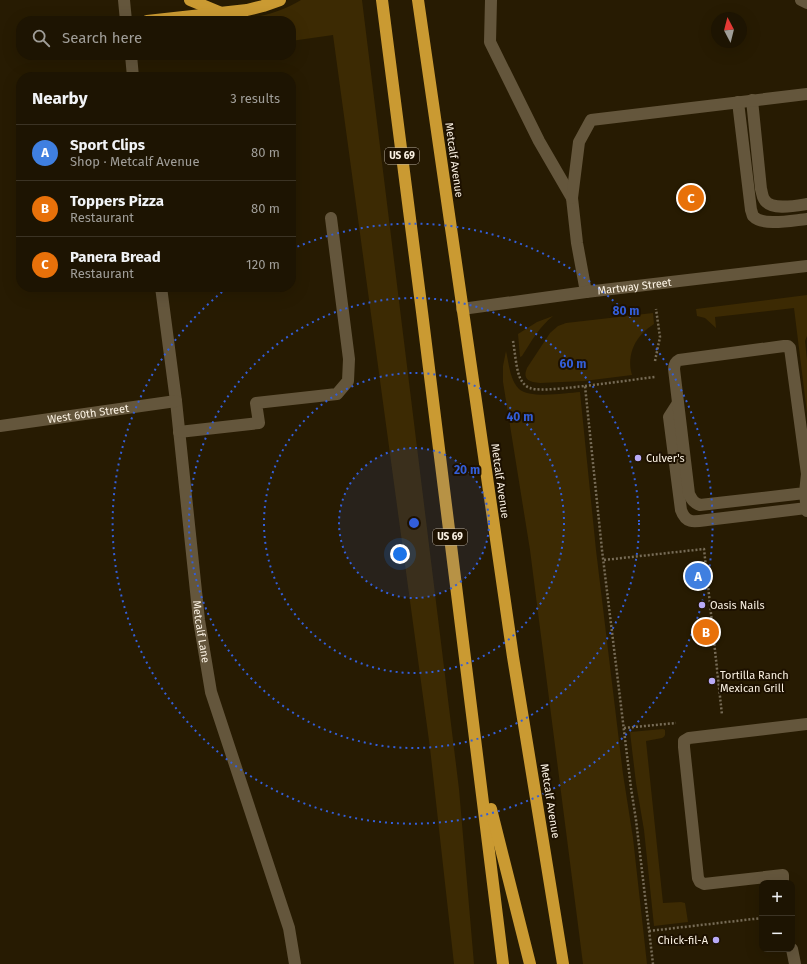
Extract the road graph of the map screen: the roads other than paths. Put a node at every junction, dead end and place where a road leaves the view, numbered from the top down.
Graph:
1 (124, 0) edge
2 (190, 0) edge
3 (280, 0) edge
4 (382, 0) edge
5 (418, 0) edge
6 (491, 0) edge
7 (800, 0) edge
8 (807, 3) edge
9 (220, 13) junction
10 (126, 16) edge
11 (193, 16) edge
12 (131, 60) edge
13 (133, 72) edge
14 (807, 94) edge
15 (752, 100) junction
16 (738, 102) junction
17 (572, 198) junction
18 (807, 204) edge
19 (331, 218) dead end
20 (807, 219) edge
21 (807, 266) edge
22 (162, 292) edge
23 (586, 292) junction
24 (462, 309) junction
25 (176, 401) junction
26 (678, 403) junction
27 (0, 426) edge
28 (179, 432) junction
29 (805, 493) junction
30 (806, 508) edge
31 (807, 512) edge
32 (807, 724) edge
33 (478, 761) junction
34 (783, 879) edge
35 (793, 952) edge
36 (295, 964) edge
37 (503, 964) edge
38 (530, 964) edge
39 (563, 964) edge
40 (795, 964) edge

1 - 10 street
2 - 9 highway
3 - 9 highway
4 - 33 highway, US 69
5 - 24 highway, Metcalf Avenue
6 - 17 street
7 - 8 street
9 - 11 highway
12 - 13 street
14 - 15 street
15 - 16 street
15 - 18 street
16 - 17 street
16 - 20 street
17 - 23 street
19 - 28 street
21 - 23 street, Martway Street
22 - 25 street, Metcalf Lane
23 - 24 street, Martway Street
24 - 39 highway, Metcalf Avenue
25 - 27 street, West 60th Street
25 - 28 street, Metcalf Lane
26 - 29 street
26 - 29 street
26 - 30 street
28 - 36 street, Metcalf Lane
29 - 30 street
30 - 31 street
32 - 34 street
33 - 37 highway, US 69
33 - 38 highway
35 - 40 street

